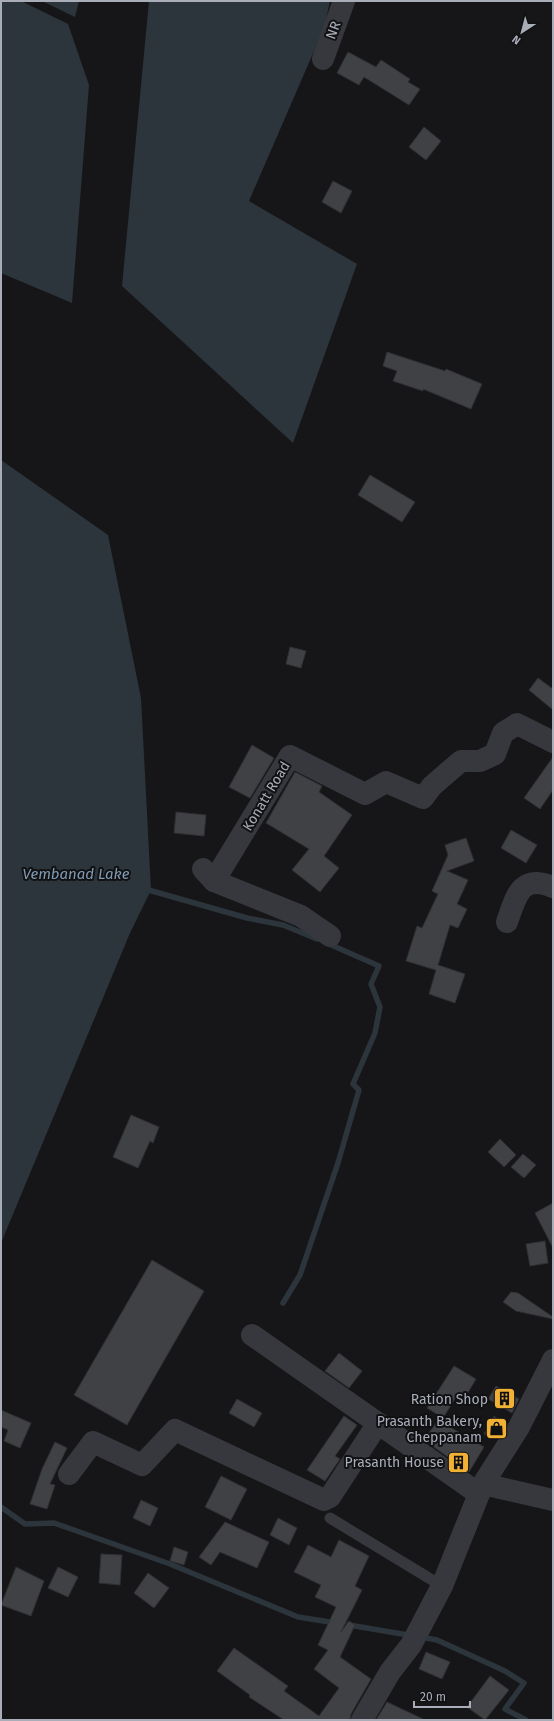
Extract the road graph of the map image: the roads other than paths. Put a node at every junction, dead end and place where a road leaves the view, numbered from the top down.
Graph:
1 (344, 1) edge
2 (323, 58) dead end
3 (553, 742) edge
4 (553, 887) edge
5 (507, 922) dead end
6 (330, 936) dead end
7 (252, 1335) dead end
8 (553, 1360) edge
9 (378, 1423) junction
10 (69, 1474) dead end
11 (481, 1489) junction
12 (553, 1500) edge
13 (330, 1518) dead end
14 (442, 1586) junction
15 (362, 1720) edge

1 - 2 street, NR
3 - 6 street, Konatt Road
4 - 5 street
7 - 9 street
8 - 11 street
9 - 10 street
9 - 11 street
11 - 12 street
11 - 14 street
13 - 14 lane
14 - 15 street

